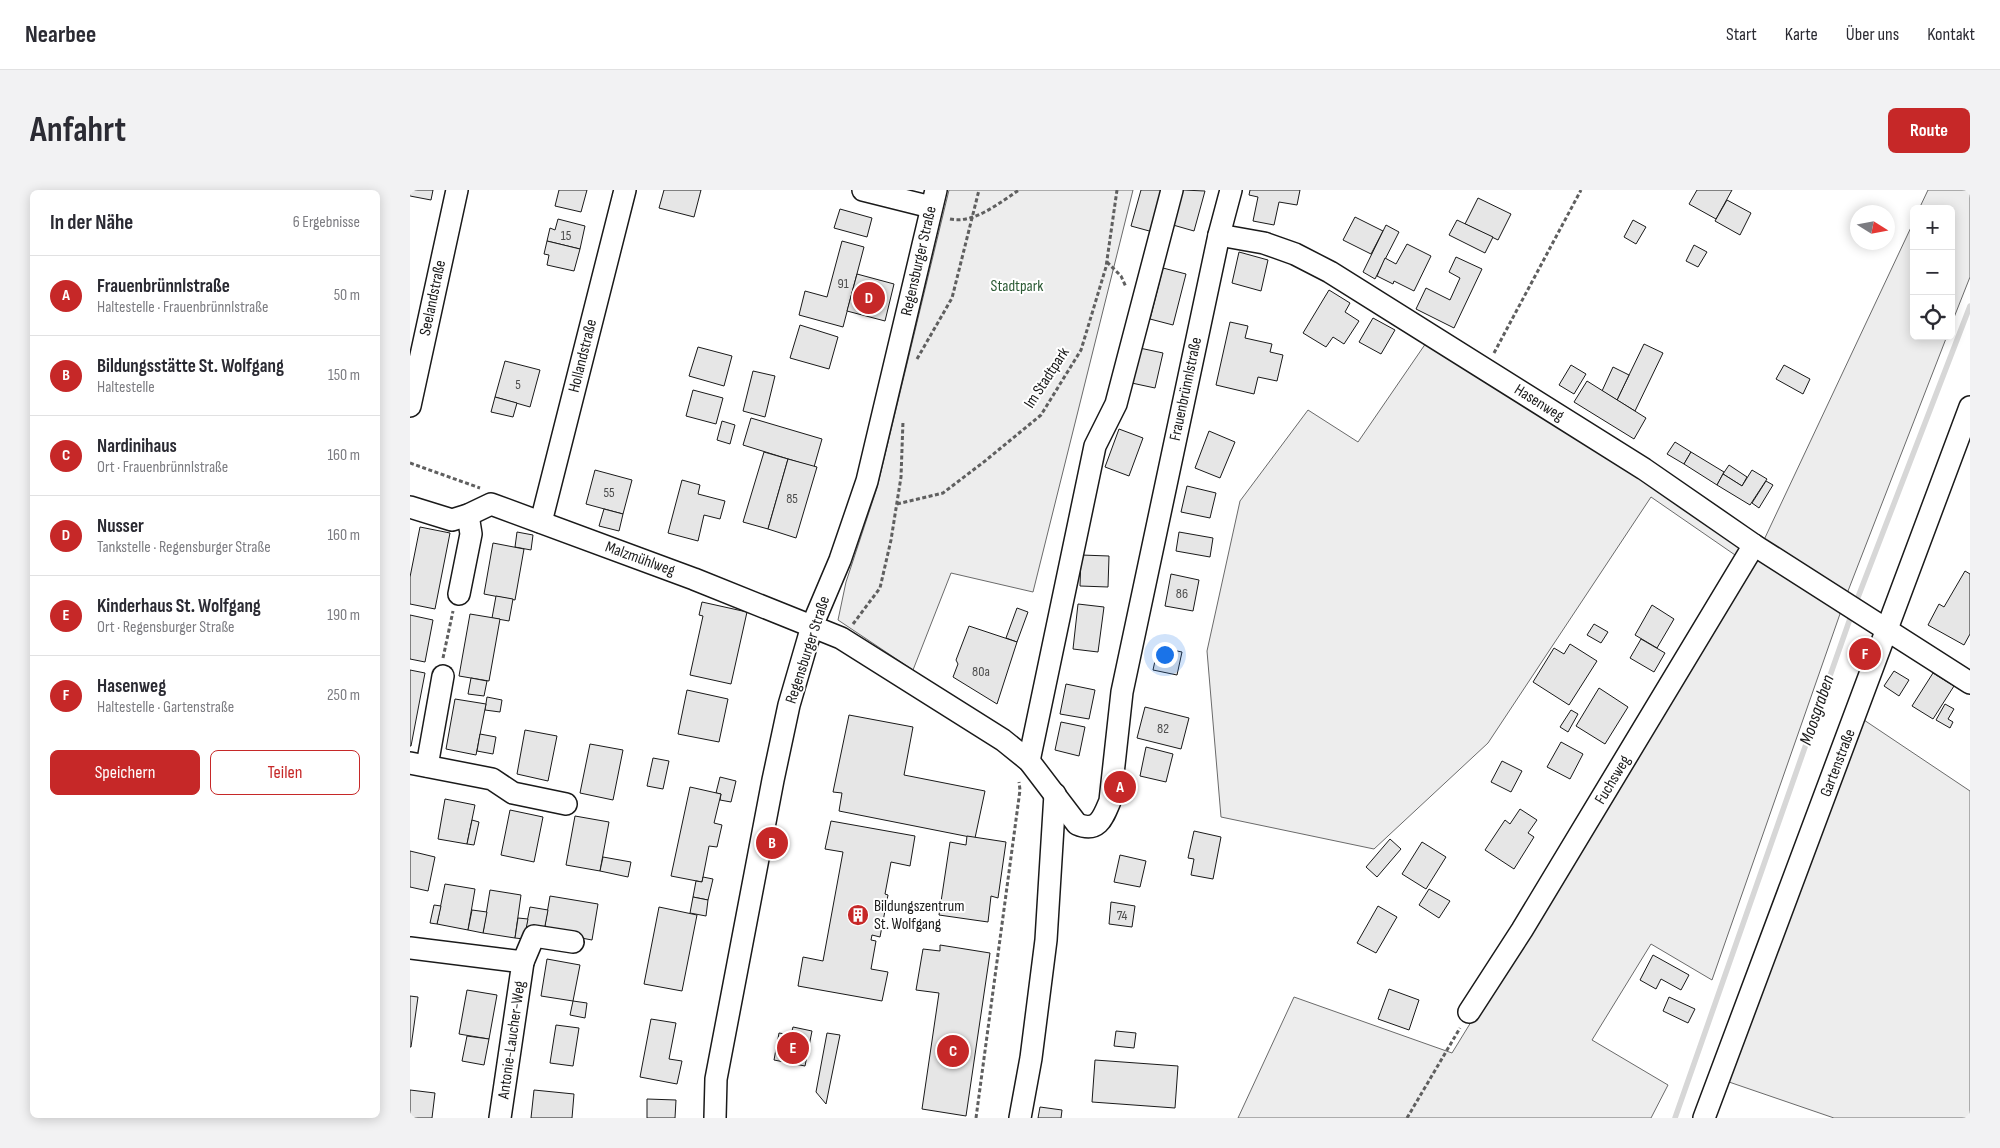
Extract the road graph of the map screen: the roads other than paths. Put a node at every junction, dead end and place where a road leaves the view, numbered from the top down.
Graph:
1 (456, 190) edge
2 (625, 190) edge
3 (862, 190) edge
4 (1172, 190) edge
5 (1231, 190) edge
6 (932, 204) edge
7 (1219, 235) junction
8 (410, 406) edge
9 (1970, 407) edge
10 (410, 507) edge
11 (468, 515) junction
12 (541, 522) junction
13 (1754, 545) junction
14 (459, 594) road end
15 (812, 626) junction
16 (1888, 630) junction
17 (443, 676) road end
18 (1970, 684) edge
19 (419, 764) edge
20 (1024, 768) junction
21 (1055, 794) junction
22 (566, 804) dead end
23 (574, 942) dead end
24 (410, 948) edge
25 (523, 962) junction
26 (1469, 1012) road end
27 (500, 1118) edge
28 (715, 1118) edge
29 (1020, 1118) edge
30 (1704, 1118) edge

1 - 8 street, Seelandstraße
2 - 12 street, Hollandstraße
3 - 6 street
4 - 20 street
5 - 7 street, Frauenbrünnlstraße
6 - 15 street, Regensburger Straße
7 - 13 street, Hasenweg
7 - 21 street, Frauenbrünnlstraße
9 - 16 street, Gartenstraße
10 - 11 street, Malzmühlweg
11 - 12 street, Malzmühlweg
11 - 14 street
12 - 15 street, Malzmühlweg
13 - 16 street, Hasenweg
13 - 26 street, Fuchsweg
15 - 20 street, Frauenbrünnlstraße
15 - 28 street, Regensburger Straße
16 - 18 street, Hasenweg
16 - 30 street, Gartenstraße
17 - 19 street
19 - 22 street
20 - 21 street, Frauenbrünnlstraße
21 - 29 street
23 - 25 street, Antonie-Laucher-Weg
24 - 25 street, Antonie-Laucher-Weg
25 - 27 street, Antonie-Laucher-Weg

